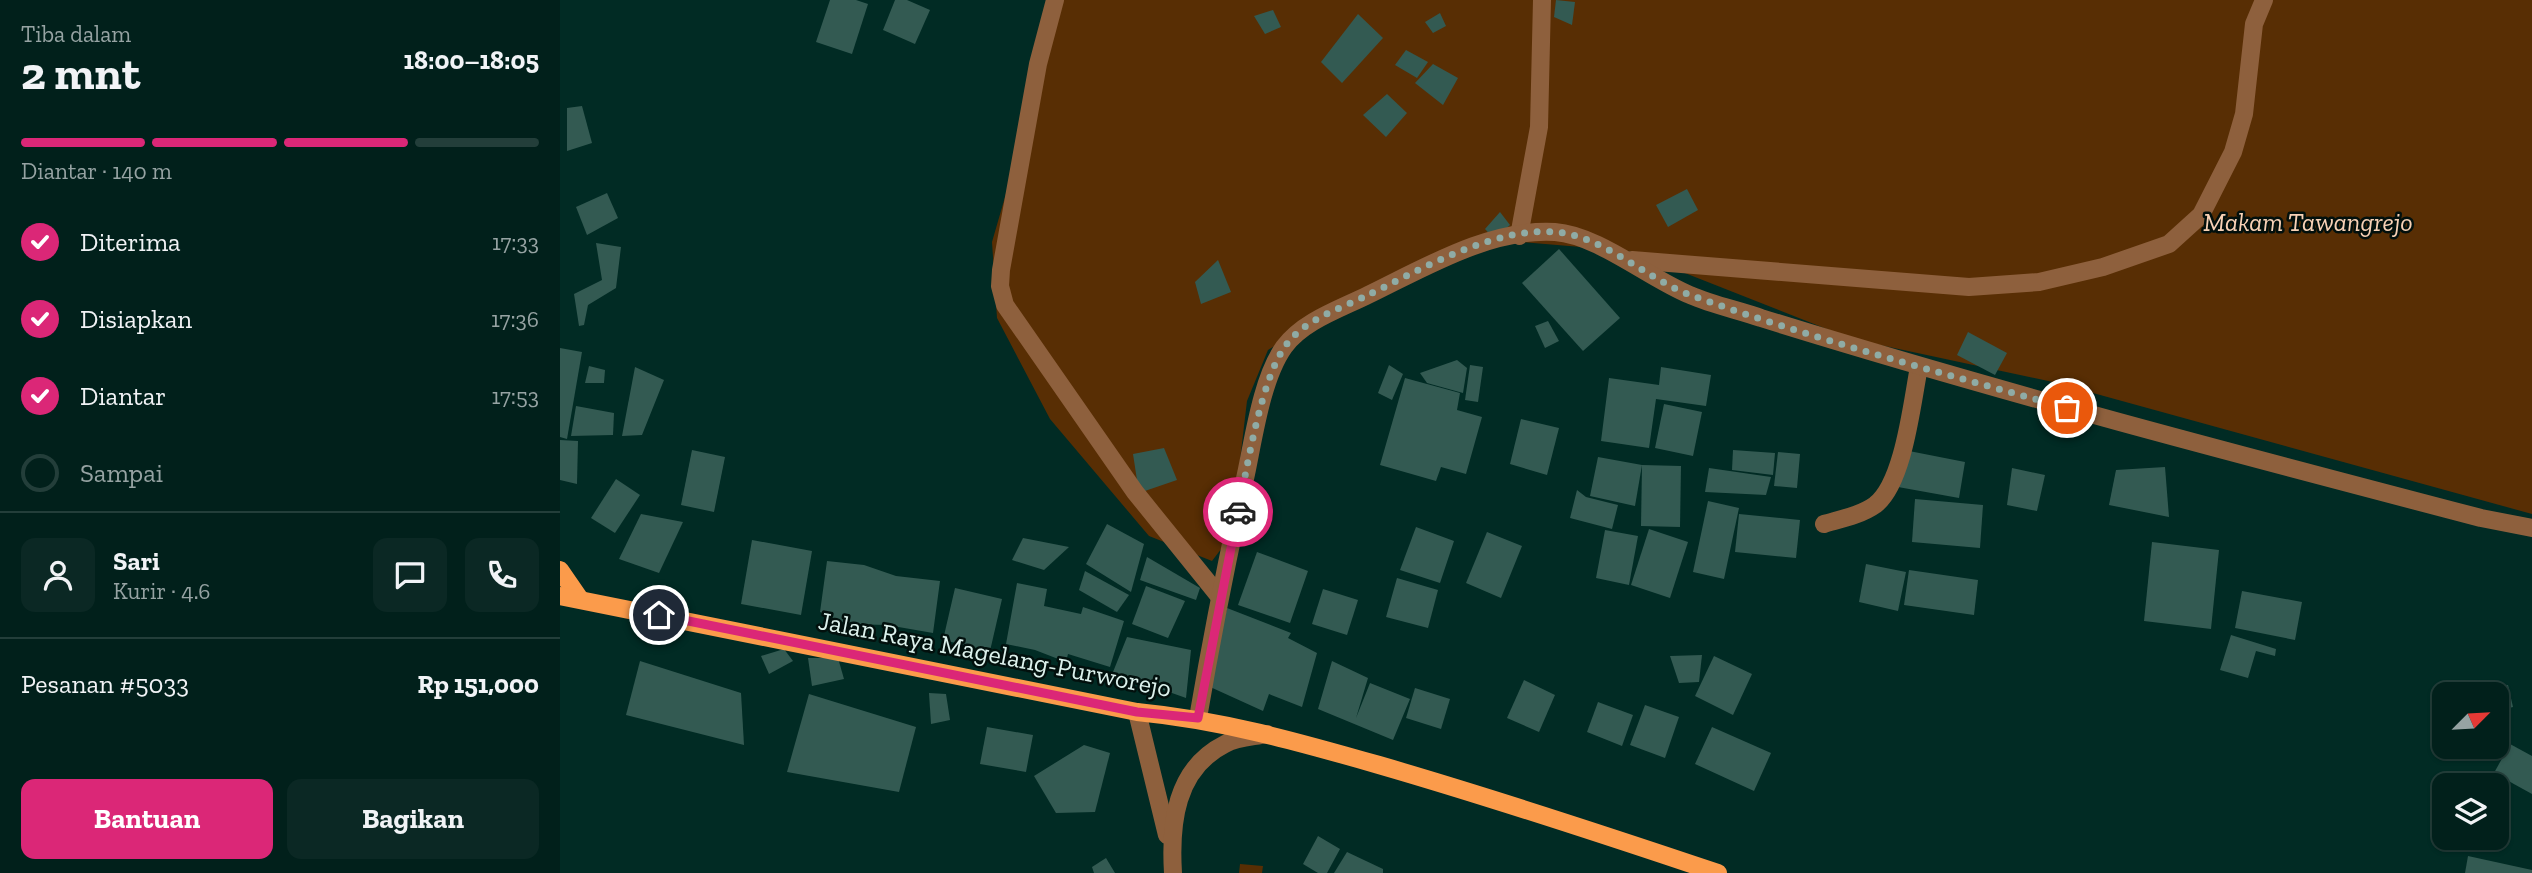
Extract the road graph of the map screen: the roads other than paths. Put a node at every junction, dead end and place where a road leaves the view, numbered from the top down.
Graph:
1 (1055, 0) edge
2 (1542, 0) edge
3 (2264, 0) edge
4 (1520, 236) junction
5 (1625, 260) junction
6 (1919, 367) junction
7 (1825, 524) dead end
8 (2532, 528) edge
9 (560, 570) edge
10 (560, 596) edge
11 (1219, 596) junction
12 (580, 599) junction
13 (1137, 712) junction
14 (1198, 718) junction
15 (1269, 734) junction
16 (1173, 865) edge
17 (1718, 873) edge

1 - 11 street
2 - 4 street
3 - 5 street
4 - 5 street
4 - 11 street
5 - 6 street
6 - 7 street
6 - 8 street
9 - 12 main road
10 - 12 main road, Jalan Raya Magelang-Purworejo
11 - 14 street
12 - 13 main road, Jalan Raya Magelang-Purworejo
13 - 14 main road, Jalan Raya Magelang-Purworejo
13 - 16 street
14 - 15 main road, Jalan Raya Magelang-Purworejo
15 - 16 street
15 - 17 main road, Jalan Raya Magelang-Purworejo

